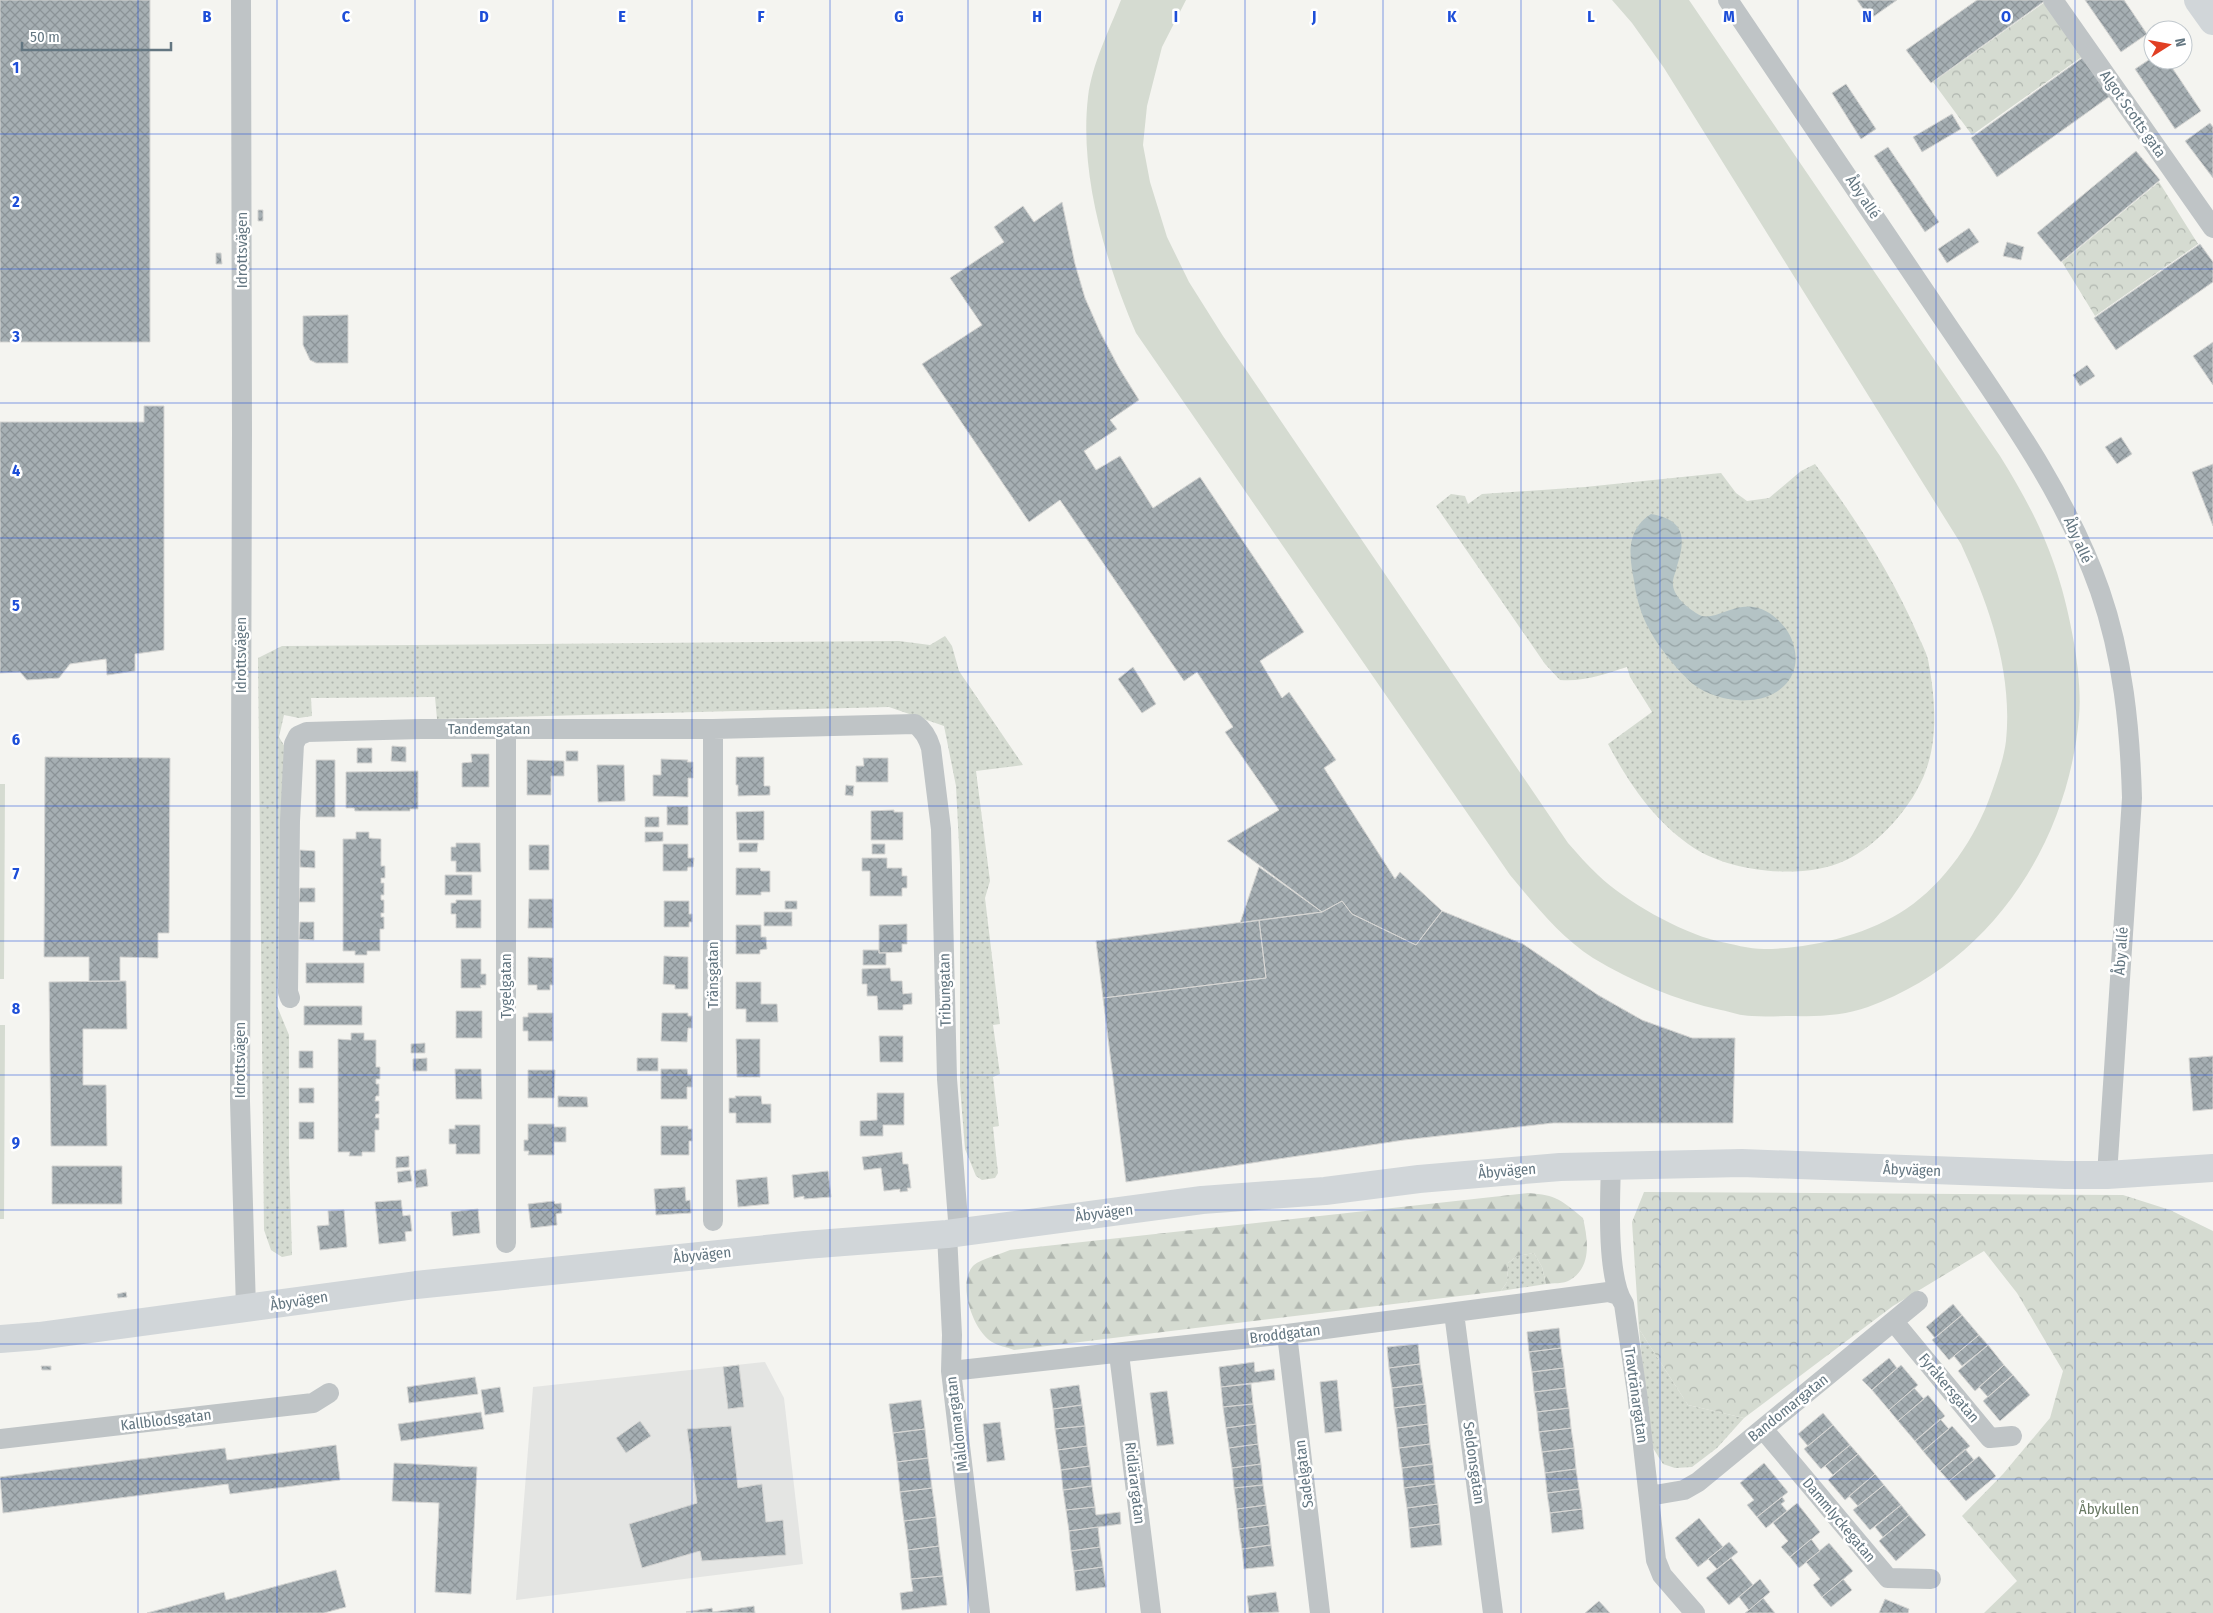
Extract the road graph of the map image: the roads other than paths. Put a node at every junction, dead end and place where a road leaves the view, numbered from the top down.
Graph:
1 (241, 0) edge
2 (1728, 0) edge
3 (2053, 0) edge
4 (2198, 0) edge
5 (2213, 22) edge
6 (2213, 228) edge
7 (713, 729) junction
8 (506, 730) junction
9 (931, 748) joint
10 (290, 998) dead end
11 (1611, 1165) junction
12 (2213, 1168) edge
13 (2107, 1175) junction
14 (713, 1221) dead end
15 (953, 1234) junction
16 (506, 1243) dead end
17 (1618, 1295) junction
18 (1918, 1301) dead end
19 (246, 1309) junction
20 (1454, 1313) junction
21 (1894, 1322) junction
22 (1287, 1334) junction
23 (0, 1339) edge
24 (1119, 1354) junction
25 (951, 1371) junction
26 (329, 1393) dead end
27 (1763, 1429) junction
28 (2012, 1436) dead end
29 (0, 1439) edge
30 (1649, 1496) junction
31 (1931, 1579) dead end
32 (980, 1613) edge
33 (1151, 1613) edge
34 (1320, 1613) edge
35 (1493, 1613) edge
36 (1695, 1613) edge

1 - 19 street, Idrottsvägen
2 - 13 street, Åby allé
3 - 6 street, Algot Scotts gata
4 - 5 street
7 - 8 street, Tandemgatan
7 - 9 street, Tandemgatan
7 - 14 street, Tränsgatan
8 - 10 street, Tandemgatan
8 - 16 street, Tygelgatan
9 - 15 street, Tribungatan
11 - 13 street, Åbyvägen
11 - 15 street, Åbyvägen
11 - 17 street, Travtränargatan
12 - 13 street, Åbyvägen
15 - 19 street, Åbyvägen
15 - 25 street, Måldomargatan
17 - 20 street, Broddgatan
17 - 30 street, Travtränargatan
18 - 21 street, Bandomargatan
19 - 23 street, Åbyvägen
20 - 22 street, Broddgatan
20 - 35 street, Seldonsgatan
21 - 27 street, Bandomargatan
21 - 28 street, Fyråkersgatan
22 - 24 street, Broddgatan
22 - 34 street, Sadelgatan
24 - 25 street, Broddgatan
24 - 33 street, Ridlärargatan
25 - 32 street, Måldomargatan
26 - 29 street, Kallblodsgatan
27 - 30 street, Bandomargatan
27 - 31 street, Dammlyckegatan
30 - 36 street, Travtränargatan

